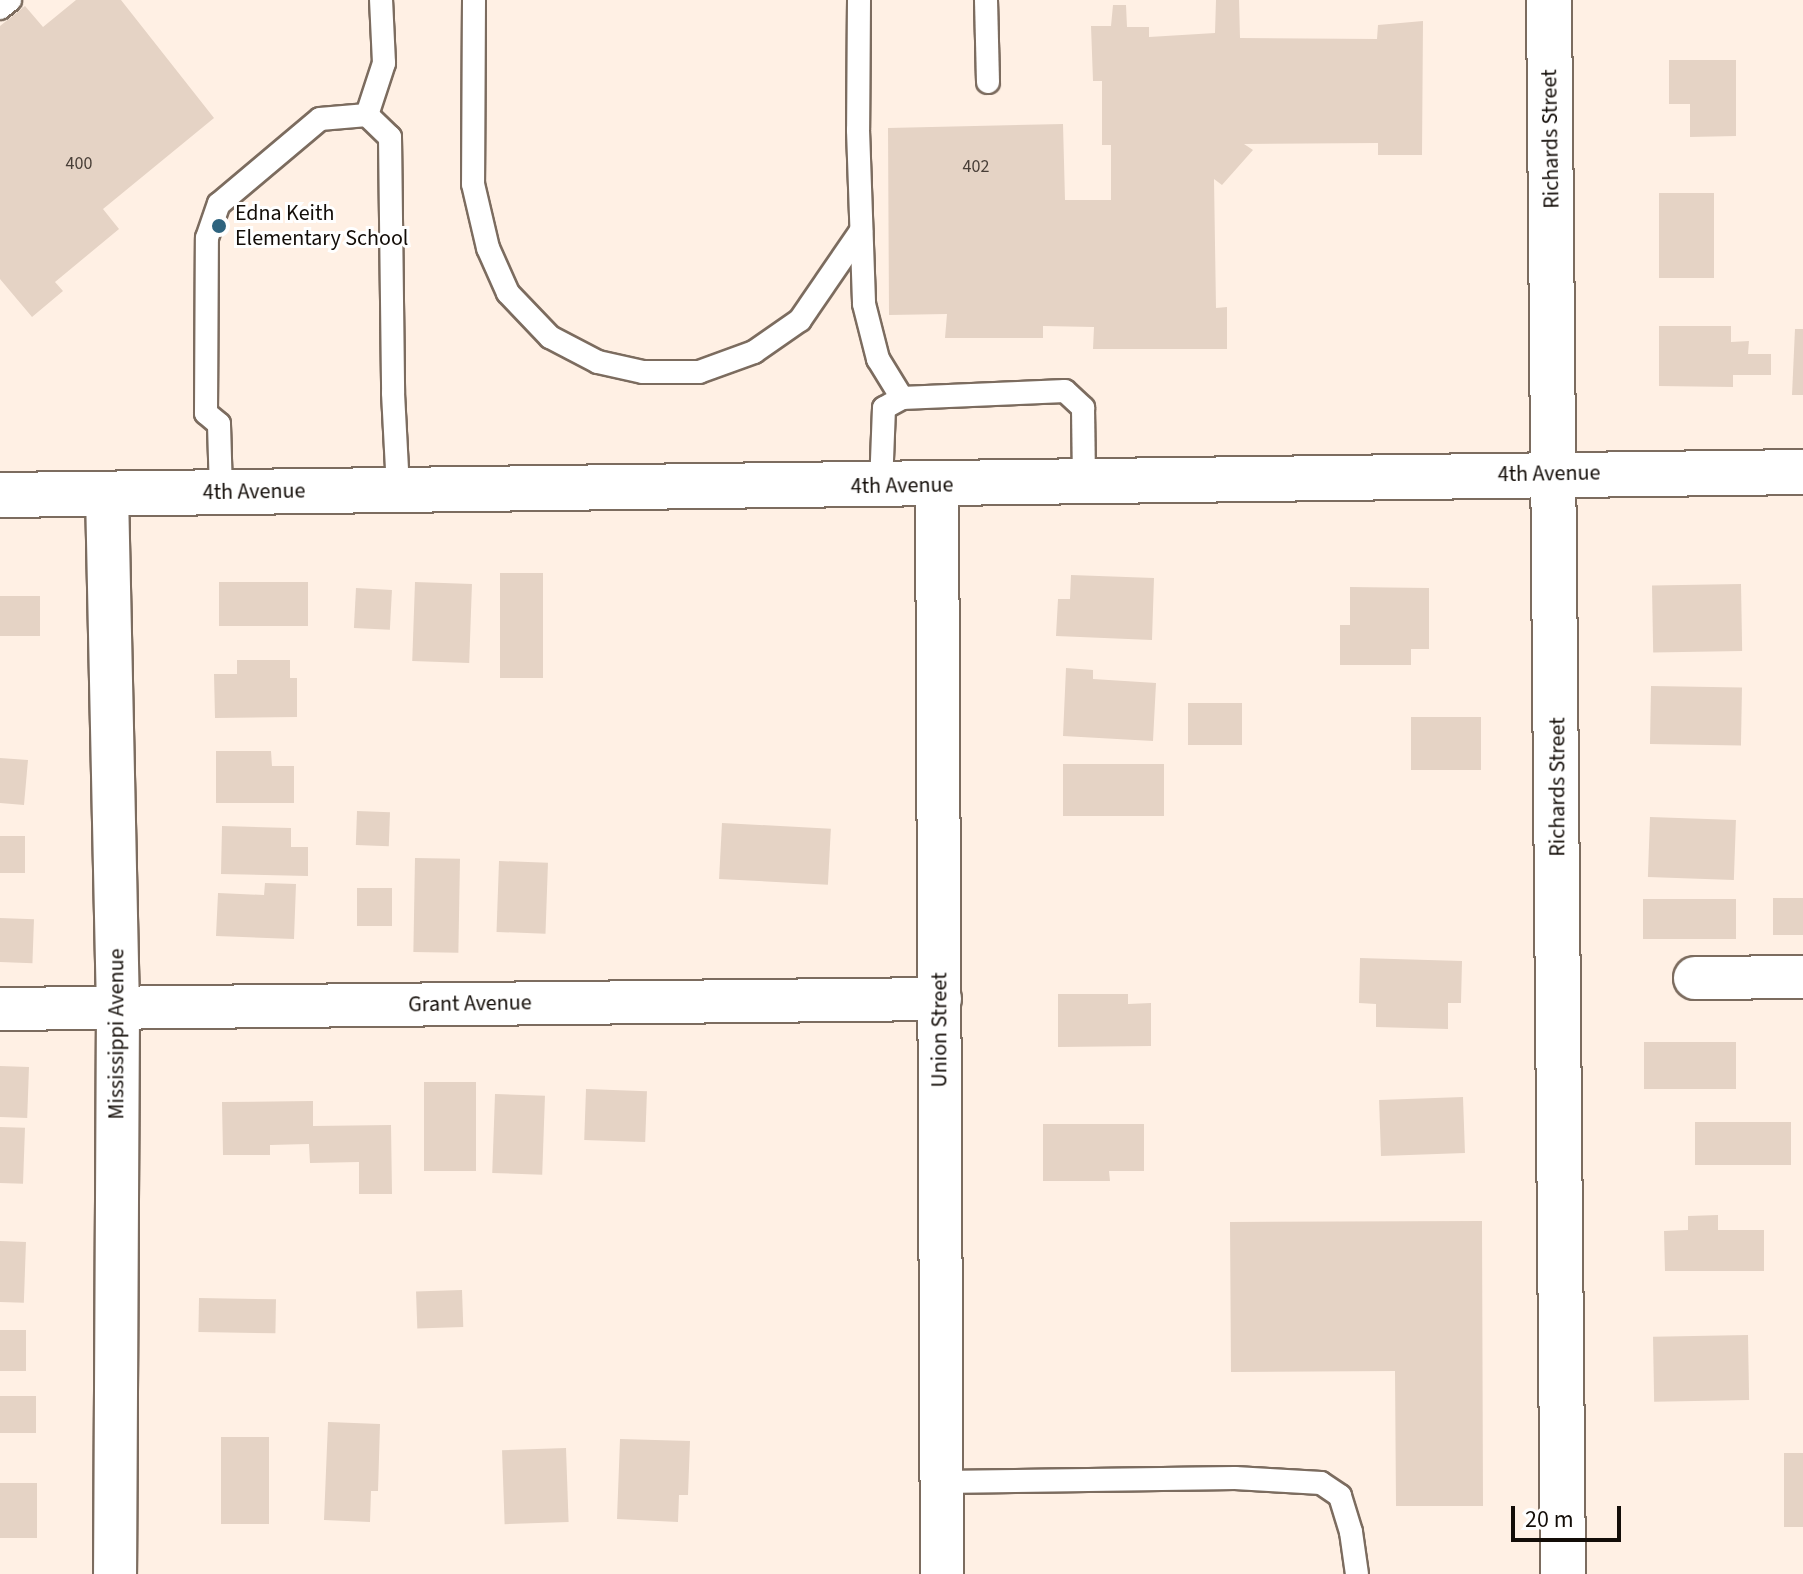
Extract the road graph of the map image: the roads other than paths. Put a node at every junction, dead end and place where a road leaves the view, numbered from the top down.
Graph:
1 (10, 0) edge
2 (381, 0) edge
3 (474, 0) edge
4 (859, 0) edge
5 (986, 0) edge
6 (1549, 0) edge
7 (0, 8) edge
8 (988, 82) dead end
9 (367, 115) junction
10 (861, 231) junction
11 (902, 398) junction
12 (1803, 472) edge
13 (1556, 474) junction
14 (1084, 483) junction
15 (881, 486) junction
16 (937, 486) junction
17 (398, 490) junction
18 (221, 492) junction
19 (107, 493) junction
20 (0, 495) edge
21 (1803, 977) edge
22 (1695, 978) dead end
23 (940, 999) junction
24 (0, 1009) edge
25 (118, 1009) junction
26 (942, 1482) junction
27 (115, 1574) edge
28 (942, 1574) edge
29 (1357, 1574) edge
30 (1563, 1574) edge

1 - 7 lane
2 - 9 lane
3 - 10 lane
4 - 10 lane
5 - 8 lane
6 - 13 street, Richards Street
9 - 17 lane
9 - 18 lane
10 - 11 lane
11 - 14 lane
11 - 15 lane
12 - 13 street, 4th Avenue
13 - 14 street, 4th Avenue
13 - 30 street, Richards Street
14 - 16 street, 4th Avenue
15 - 16 street, 4th Avenue
15 - 17 street, 4th Avenue
16 - 23 street, Union Street
17 - 18 street, 4th Avenue
18 - 19 street, 4th Avenue
19 - 20 street, 4th Avenue
19 - 25 street, Mississippi Avenue
21 - 22 street
23 - 25 street, Grant Avenue
23 - 26 street, Union Street
24 - 25 street, Grant Avenue
25 - 27 street, Mississippi Avenue
26 - 28 street, Union Street
26 - 29 lane

